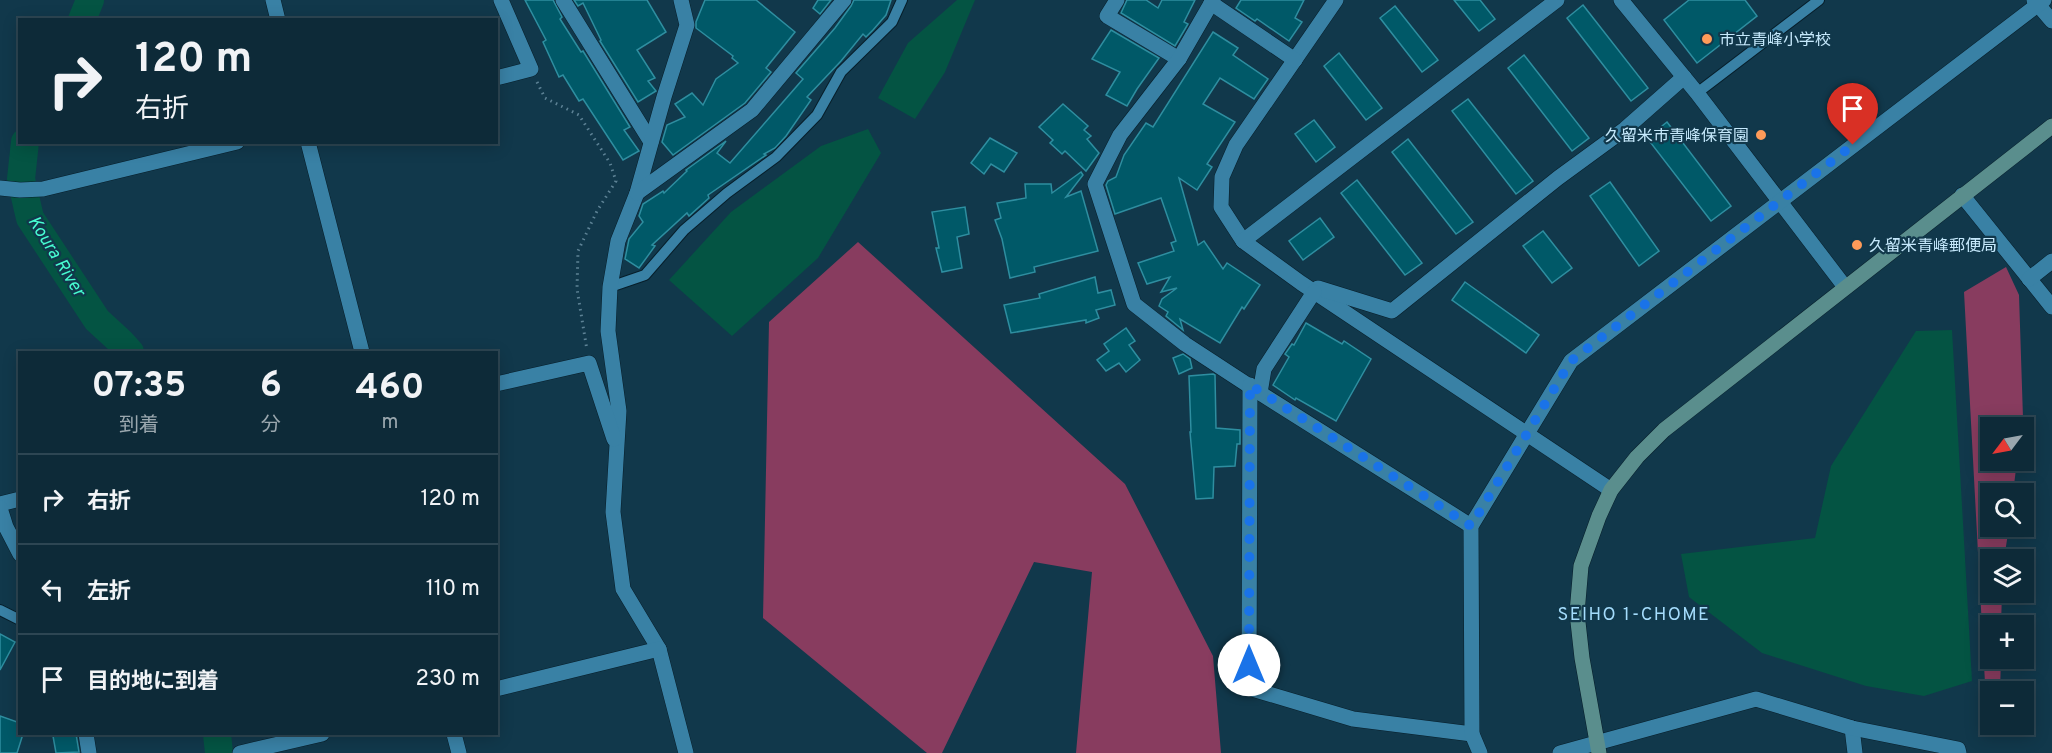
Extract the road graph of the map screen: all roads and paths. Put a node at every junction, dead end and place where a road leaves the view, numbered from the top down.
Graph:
1 (273, 0) edge
2 (501, 0) edge
3 (563, 0) edge
4 (844, 0) edge
5 (902, 0) edge
6 (1117, 0) edge
7 (1336, 0) edge
8 (1557, 0) edge
9 (1621, 0) edge
10 (1819, 0) edge
11 (1212, 2) edge
12 (2039, 2) edge
13 (685, 3) edge
14 (278, 18) edge
15 (2052, 21) edge
16 (1179, 59) junction
17 (1295, 60) junction
18 (531, 69) junction
19 (498, 77) edge
20 (1684, 77) junction
21 (1697, 93) junction
22 (2052, 126) edge
23 (651, 142) junction
24 (228, 144) edge
25 (309, 144) edge
26 (0, 188) edge
27 (637, 194) junction
28 (1962, 195) junction
29 (1779, 200) junction
30 (1243, 241) junction
31 (2052, 261) edge
32 (2029, 279) junction
33 (1301, 283) junction
34 (610, 287) junction
35 (1845, 287) junction
36 (1314, 292) junction
37 (2052, 307) edge
38 (362, 351) edge
39 (589, 363) junction
40 (498, 384) edge
41 (1255, 389) junction
42 (1526, 433) junction
43 (616, 447) junction
44 (1611, 490) junction
45 (18, 500) edge
46 (0, 506) edge
47 (1471, 526) junction
48 (18, 550) edge
49 (0, 610) edge
50 (18, 619) edge
51 (659, 649) junction
52 (498, 689) edge
53 (1852, 728) junction
54 (1472, 734) junction
55 (86, 735) edge
56 (318, 735) edge
57 (454, 735) edge
58 (1597, 748) edge
59 (89, 753) edge
60 (241, 753) edge
61 (459, 753) edge
62 (686, 753) edge
63 (1480, 753) edge
64 (1560, 753) edge
65 (1855, 753) edge
66 (1959, 753) edge

1 - 14 street
2 - 18 street
3 - 23 street
4 - 27 street
5 - 34 lane
6 - 16 street
7 - 17 street
8 - 30 street
9 - 20 street
10 - 21 lane
11 - 16 street
11 - 17 street
12 - 15 street
12 - 29 street
13 - 23 street
16 - 41 street
17 - 30 street
18 - 19 street
18 - 39 path
20 - 21 street
20 - 33 street
21 - 29 street
22 - 28 street
23 - 27 street
24 - 26 street
25 - 38 street
27 - 34 street
28 - 32 street
28 - 35 street
29 - 35 street
29 - 42 street
30 - 33 street
31 - 32 street
32 - 37 street
33 - 36 street
34 - 43 street
35 - 44 street
36 - 41 street
36 - 42 street
39 - 40 street
39 - 43 street
41 - 47 street
41 - 54 street
42 - 44 street
42 - 47 street
43 - 51 street
44 - 58 street
45 - 46 street
46 - 48 street
47 - 54 street
49 - 50 lane
51 - 52 street
51 - 62 street
53 - 58 street
53 - 65 street
53 - 66 street
54 - 63 street
55 - 59 street
56 - 60 street
57 - 61 street
58 - 64 street

